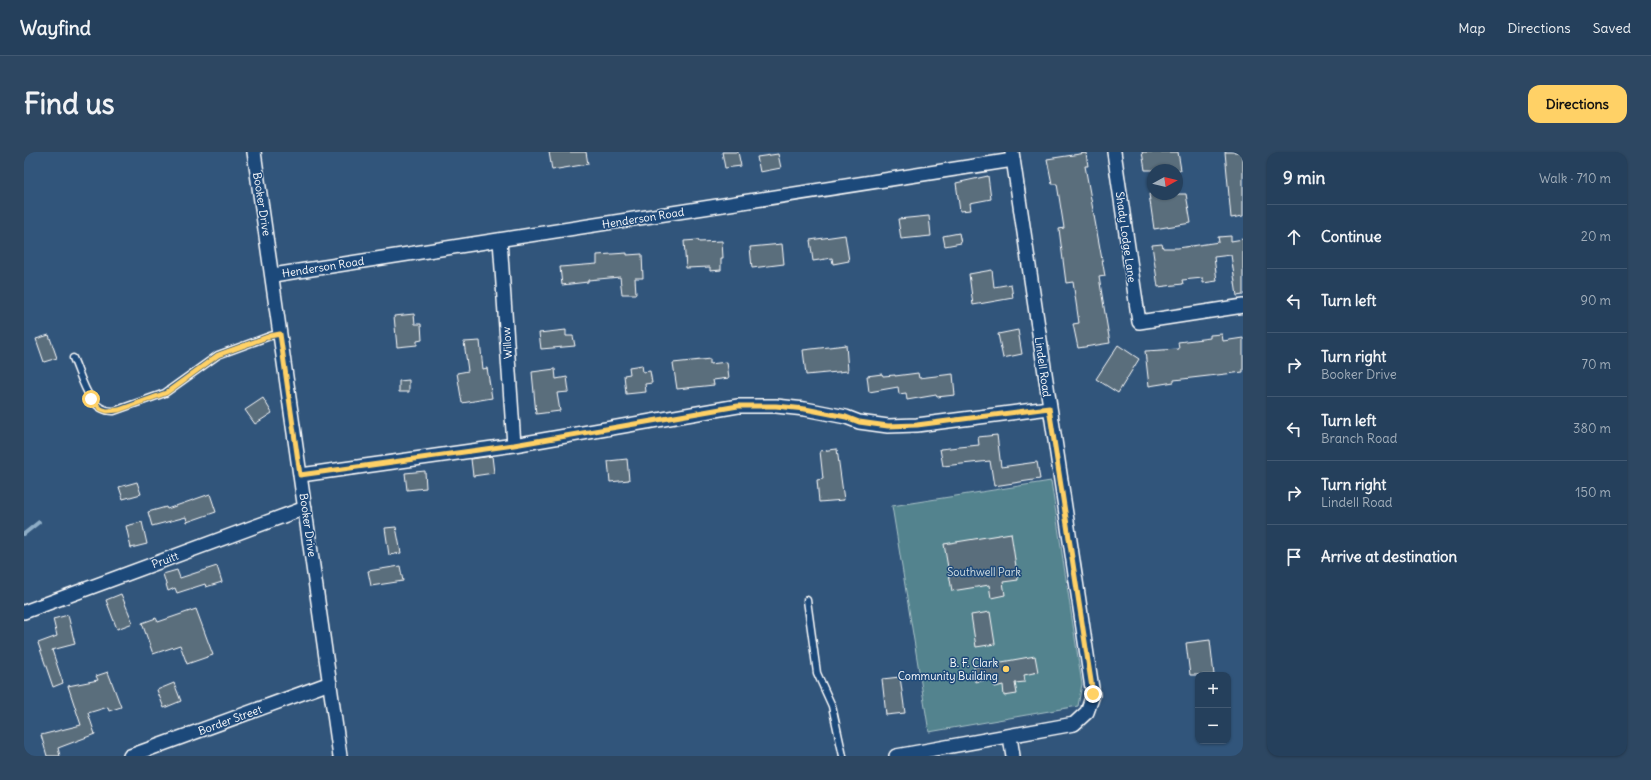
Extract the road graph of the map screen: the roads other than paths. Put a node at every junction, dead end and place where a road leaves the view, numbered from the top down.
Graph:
1 (254, 152) edge
2 (1114, 152) edge
3 (1012, 156) edge
4 (500, 240) junction
5 (273, 275) junction
6 (1243, 306) edge
7 (280, 334) junction
8 (73, 358) dead end
9 (1049, 408) junction
10 (514, 445) junction
11 (300, 475) junction
12 (305, 508) junction
13 (807, 600) dead end
14 (24, 612) edge
15 (330, 683) junction
16 (1010, 737) junction
17 (130, 756) edge
18 (340, 756) edge
19 (843, 756) edge
20 (896, 756) edge
21 (1013, 756) edge

1 - 5 street, Booker Drive
2 - 6 street, Shady Lodge Lane
3 - 4 street, Henderson Road
3 - 9 street, Lindell Road
4 - 5 street, Henderson Road
4 - 10 street, Willow
5 - 7 street, Booker Drive
7 - 8 lane
7 - 11 street, Booker Drive
9 - 10 street
9 - 16 street, Lindell Road
10 - 11 street
11 - 12 street, Booker Drive
12 - 14 street, Pruitt
12 - 15 street, Booker Drive
13 - 19 lane
15 - 17 street, Border Street
15 - 18 street, Booker Drive
16 - 20 street, Lindell Road
16 - 21 street

